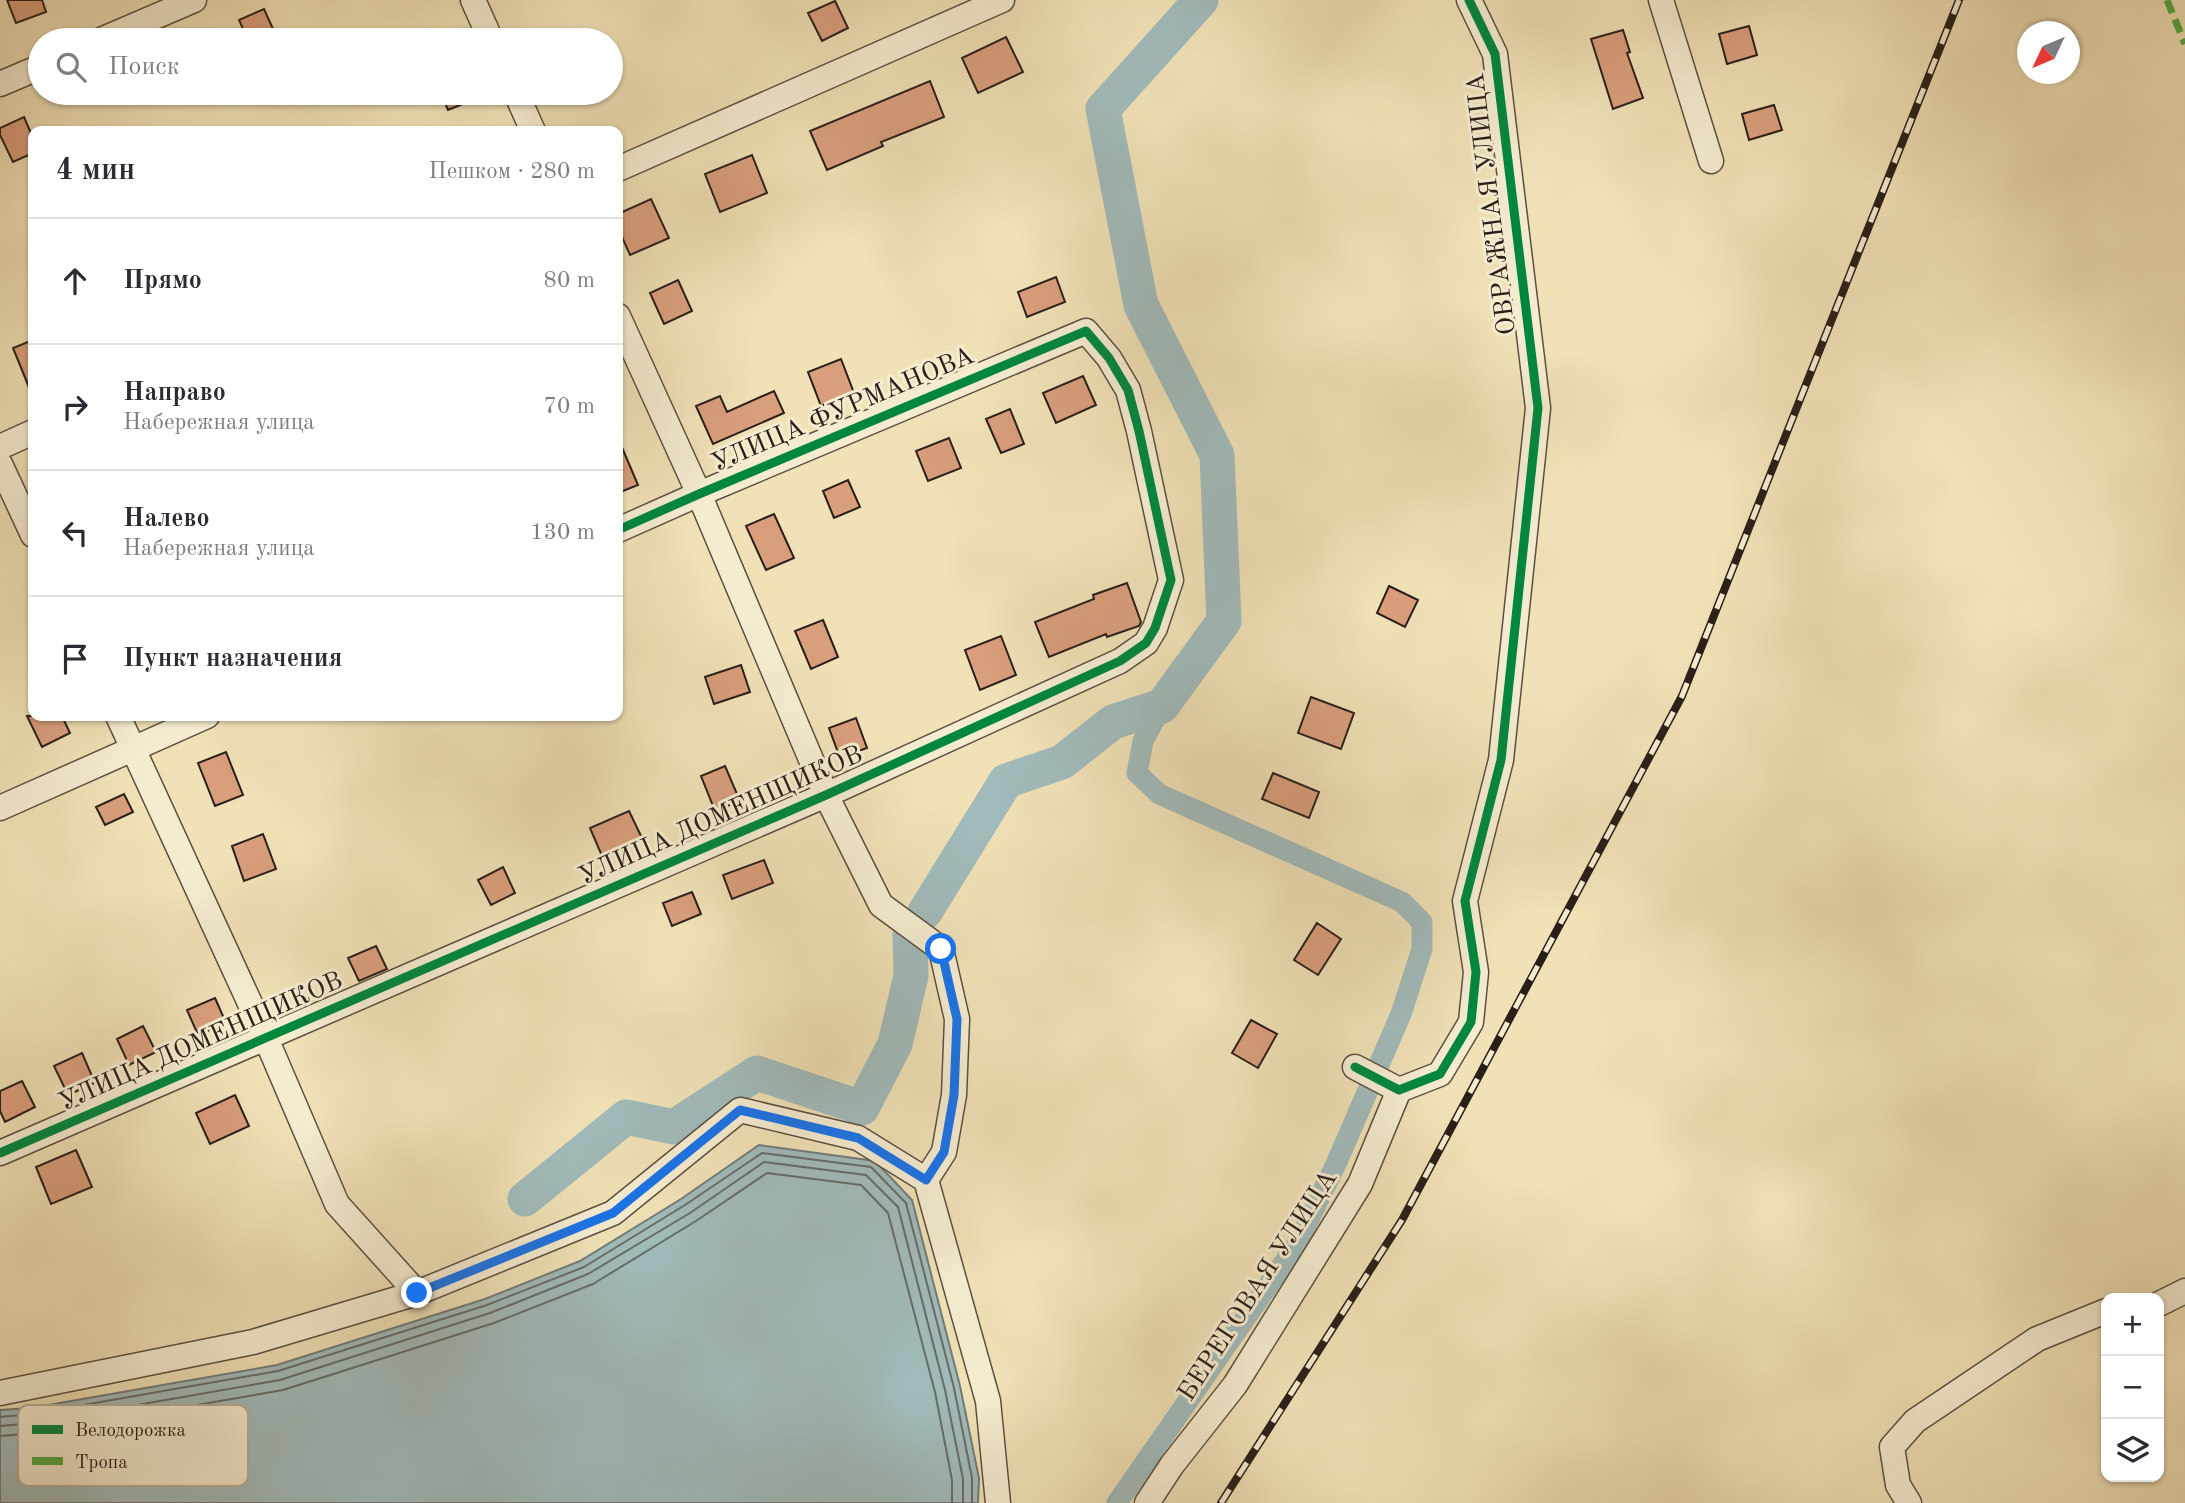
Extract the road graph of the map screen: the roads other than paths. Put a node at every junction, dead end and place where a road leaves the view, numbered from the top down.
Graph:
1 (194, 0) edge
2 (473, 0) edge
3 (1002, 0) edge
4 (1469, 0) edge
5 (1661, 0) edge
6 (129, 28) edge
7 (486, 28) edge
8 (28, 71) edge
9 (0, 84) edge
10 (521, 105) edge
11 (531, 126) edge
12 (1711, 161) dead end
13 (623, 167) edge
14 (623, 327) edge
15 (1086, 331) joint
16 (28, 434) edge
17 (0, 447) edge
18 (0, 464) edge
19 (699, 494) junction
20 (28, 524) edge
21 (623, 528) edge
22 (120, 721) edge
23 (196, 721) edge
24 (133, 749) junction
25 (826, 795) junction
26 (0, 808) edge
27 (265, 1036) junction
28 (1355, 1067) dead end
29 (1399, 1090) junction
30 (0, 1153) edge
31 (926, 1180) junction
32 (2185, 1291) edge
33 (417, 1293) junction
34 (2164, 1302) edge
35 (2101, 1313) edge
36 (0, 1392) edge
37 (998, 1503) edge
38 (1147, 1503) edge
39 (1909, 1503) edge

1 - 6 street
2 - 7 street
3 - 13 street
4 - 29 street, ОВРАЖНАЯ УЛИЦА
5 - 12 street
8 - 9 street
10 - 11 street
14 - 19 street
15 - 19 street, УЛИЦА ФУРМАНОВА
15 - 25 street, УЛИЦА ДОМЕНЩИКОВ
16 - 17 street
18 - 20 street
19 - 21 street, УЛИЦА ФУРМАНОВА
19 - 25 street
22 - 24 street
23 - 24 street
24 - 26 street
24 - 27 street
25 - 27 street, УЛИЦА ДОМЕНЩИКОВ
25 - 31 street
27 - 30 street, УЛИЦА ДОМЕНЩИКОВ
27 - 33 street
28 - 29 street
29 - 38 street, БЕРЕГОВАЯ УЛИЦА
31 - 33 street
31 - 37 street
32 - 34 street
33 - 36 street
35 - 39 street

